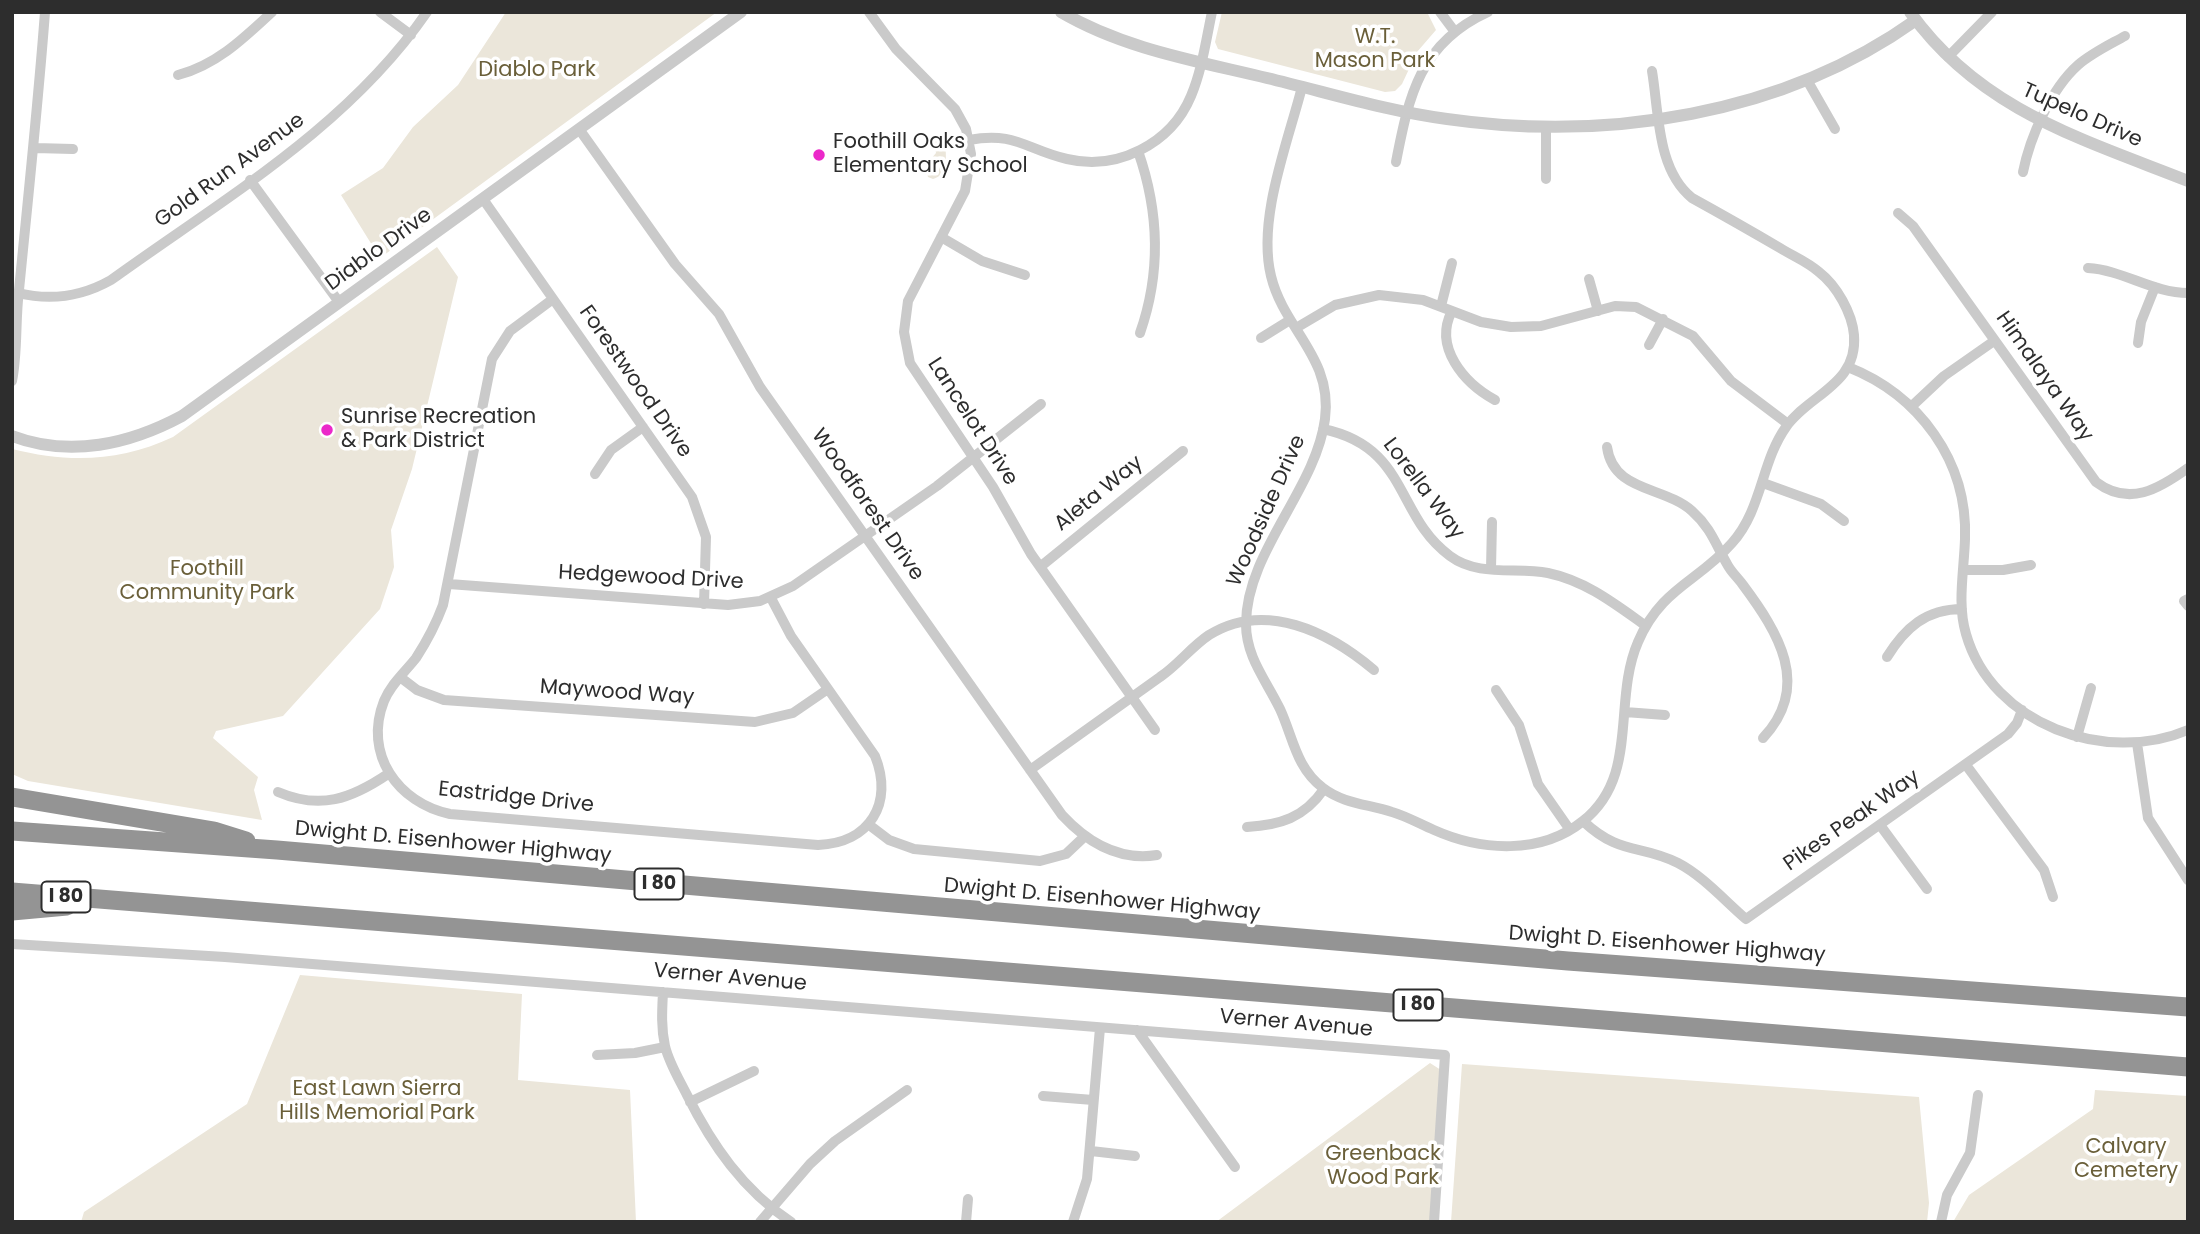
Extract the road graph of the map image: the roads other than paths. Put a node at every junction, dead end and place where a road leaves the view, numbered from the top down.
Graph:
1 (45, 12) edge
2 (272, 12) edge
3 (380, 12) edge
4 (427, 12) edge
5 (741, 12) edge
6 (869, 12) edge
7 (1061, 12) edge
8 (1212, 12) edge
9 (1440, 12) edge
10 (1488, 12) edge
11 (1992, 12) edge
12 (1913, 16) edge
13 (1455, 32) junction
14 (411, 35) junction
15 (2125, 36) dead end
16 (1948, 57) junction
17 (1200, 62) junction
18 (1652, 71) dead end
19 (178, 75) dead end
20 (1807, 80) junction
21 (1302, 87) junction
22 (1406, 112) junction
23 (1660, 119) junction
24 (2042, 122) junction
25 (1546, 127) junction
26 (579, 129) junction
27 (1835, 129) dead end
28 (969, 139) junction
29 (35, 148) junction
30 (73, 149) dead end
31 (1138, 151) junction
32 (1396, 162) dead end
33 (2023, 172) dead end
34 (1546, 179) dead end
35 (250, 180) junction
36 (2188, 181) edge
37 (483, 199) junction
38 (1898, 213) dead end
39 (941, 237) junction
40 (1452, 263) dead end
41 (2088, 268) dead end
42 (1025, 275) dead end
43 (1589, 279) dead end
44 (2155, 287) junction
45 (18, 293) junction
46 (2188, 293) edge
47 (553, 299) junction
48 (339, 302) junction
49 (1441, 306) junction
50 (1452, 311) junction
51 (1598, 311) junction
52 (1663, 319) junction
53 (1293, 324) junction
54 (1140, 333) dead end
55 (1261, 338) dead end
56 (1994, 341) junction
57 (2138, 342) dead end
58 (1649, 345) dead end
59 (1848, 367) junction
60 (12, 381) edge
61 (1495, 400) dead end
62 (1041, 404) dead end
63 (1912, 407) junction
64 (1787, 424) junction
65 (643, 427) junction
66 (1323, 429) junction
67 (12, 436) edge
68 (1608, 447) dead end
69 (1183, 451) dead end
70 (973, 458) junction
71 (2188, 468) edge
72 (595, 474) dead end
73 (1763, 483) junction
74 (1844, 521) dead end
75 (1492, 522) dead end
76 (865, 536) junction
77 (1722, 553) junction
78 (2031, 565) dead end
79 (1040, 567) junction
80 (1491, 569) junction
81 (1963, 570) junction
82 (449, 584) junction
83 (771, 598) junction
84 (2188, 599) edge
85 (704, 604) junction
86 (2188, 606) edge
87 (1962, 609) junction
88 (1246, 621) junction
89 (1646, 626) junction
90 (1887, 657) dead end
91 (1374, 670) dead end
92 (400, 677) junction
93 (2091, 688) dead end
94 (828, 689) junction
95 (1496, 690) dead end
96 (1132, 698) junction
97 (2022, 710) junction
98 (1625, 712) junction
99 (1665, 715) dead end
100 (1155, 730) dead end
101 (2188, 730) edge
102 (2077, 737) junction
103 (1763, 738) dead end
104 (2137, 743) junction
105 (1966, 765) junction
106 (1030, 770) junction
107 (388, 774) junction
108 (1324, 789) junction
109 (278, 792) dead end
110 (12, 797) edge
111 (1583, 821) junction
112 (868, 824) junction
113 (1880, 825) junction
114 (1247, 827) dead end
115 (1570, 830) junction
116 (12, 831) edge
117 (1084, 836) junction
118 (277, 850) junction
119 (1157, 855) dead end
120 (2186, 873) edge
121 (1927, 889) dead end
122 (12, 892) edge
123 (2053, 897) dead end
124 (120, 902) junction
125 (12, 911) edge
126 (12, 944) edge
127 (663, 992) junction
128 (2188, 1007) edge
129 (1100, 1028) junction
130 (1137, 1030) junction
131 (665, 1047) junction
132 (597, 1055) dead end
133 (2188, 1067) edge
134 (754, 1071) dead end
135 (907, 1090) dead end
136 (1979, 1095) dead end
137 (1043, 1096) dead end
138 (1093, 1100) junction
139 (690, 1102) junction
140 (1091, 1151) junction
141 (1135, 1156) dead end
142 (1235, 1167) dead end
143 (968, 1199) dead end
144 (772, 1208) junction
145 (760, 1222) edge
146 (790, 1222) edge
147 (966, 1222) edge
148 (1073, 1222) edge
149 (1434, 1222) edge
150 (1941, 1222) edge

1 - 29 street
2 - 19 street
3 - 14 street
4 - 14 street, Gold Run Avenue
5 - 26 street, Diablo Drive
6 - 28 street, Lancelot Drive
7 - 17 street
8 - 17 street
9 - 13 street
10 - 13 street
11 - 16 street
12 - 16 street, Tupelo Drive
12 - 20 street
13 - 22 street
14 - 35 street, Gold Run Avenue
15 - 24 street
16 - 24 street, Tupelo Drive
17 - 21 street
17 - 31 street
18 - 23 street
20 - 23 street
20 - 27 street
21 - 22 street
21 - 53 street, Woodside Drive
22 - 25 street
22 - 32 street
23 - 25 street
23 - 59 street
24 - 33 street
24 - 36 street, Tupelo Drive
25 - 34 street
26 - 37 street, Diablo Drive
26 - 76 street, Woodforest Drive
28 - 31 street
28 - 39 street, Lancelot Drive
29 - 30 street
29 - 45 street
31 - 54 street
35 - 45 street, Gold Run Avenue
35 - 48 street
37 - 47 street, Forestwood Drive
37 - 48 street, Diablo Drive
38 - 56 street, Himalaya Way
39 - 42 street
39 - 70 street, Lancelot Drive
40 - 49 street
41 - 44 street
43 - 51 street
44 - 46 street
44 - 57 street
45 - 60 street
47 - 65 street, Forestwood Drive
47 - 82 street, Eastridge Drive
48 - 67 street, Diablo Drive
49 - 50 street
49 - 53 street
50 - 51 street
50 - 61 street
51 - 52 street
52 - 58 street
52 - 64 street
53 - 55 street
53 - 66 street, Woodside Drive
56 - 63 street
56 - 71 street, Himalaya Way
59 - 63 street
59 - 64 street
62 - 70 street, Hedgewood Drive
63 - 81 street
64 - 73 street
65 - 72 street
65 - 85 street, Forestwood Drive
66 - 80 street, Lorella Way
66 - 88 street, Woodside Drive
68 - 77 street
69 - 79 street, Aleta Way
70 - 76 street, Hedgewood Drive
70 - 79 street, Lancelot Drive
73 - 74 street
73 - 77 street
75 - 80 street
76 - 83 street, Hedgewood Drive
76 - 106 street, Woodforest Drive
77 - 89 street
77 - 103 street
78 - 81 street
79 - 96 street, Lancelot Drive
80 - 89 street, Lorella Way
81 - 87 street
82 - 85 street, Hedgewood Drive
82 - 92 street, Eastridge Drive
83 - 85 street, Hedgewood Drive
83 - 94 street
84 - 86 street
87 - 90 street
87 - 97 street
88 - 91 street
88 - 96 street, Woodside Drive
88 - 108 street
89 - 98 street
92 - 94 street, Maywood Way
92 - 107 street, Eastridge Drive
93 - 102 street
94 - 112 street
95 - 115 street
96 - 100 street, Lancelot Drive
96 - 106 street, Woodside Drive
97 - 102 street
97 - 105 street, Pikes Peak Way
98 - 99 street
98 - 111 street
101 - 104 street
102 - 104 street
104 - 120 street
105 - 113 street, Pikes Peak Way
105 - 123 street
106 - 117 street, Woodforest Drive
107 - 109 street
107 - 112 street, Eastridge Drive
108 - 114 street
108 - 115 street
110 - 118 highway
111 - 113 street, Pikes Peak Way
111 - 115 street
112 - 117 street
113 - 121 street
116 - 118 highway, Dwight D. Eisenhower Highway / I 80
117 - 119 street, Woodforest Drive
118 - 128 highway, Dwight D. Eisenhower Highway / I 80
122 - 124 highway, I 80
124 - 125 highway
124 - 133 highway, I 80
126 - 127 street, Verner Avenue
127 - 129 street, Verner Avenue
127 - 131 street
129 - 130 street, Verner Avenue
129 - 138 street
130 - 142 street
130 - 149 street, Verner Avenue
131 - 132 street
131 - 139 street
134 - 139 street
135 - 144 street
136 - 150 street
137 - 138 street
138 - 140 street
139 - 144 street
140 - 141 street
140 - 148 street
143 - 147 street
144 - 145 street
144 - 146 street

